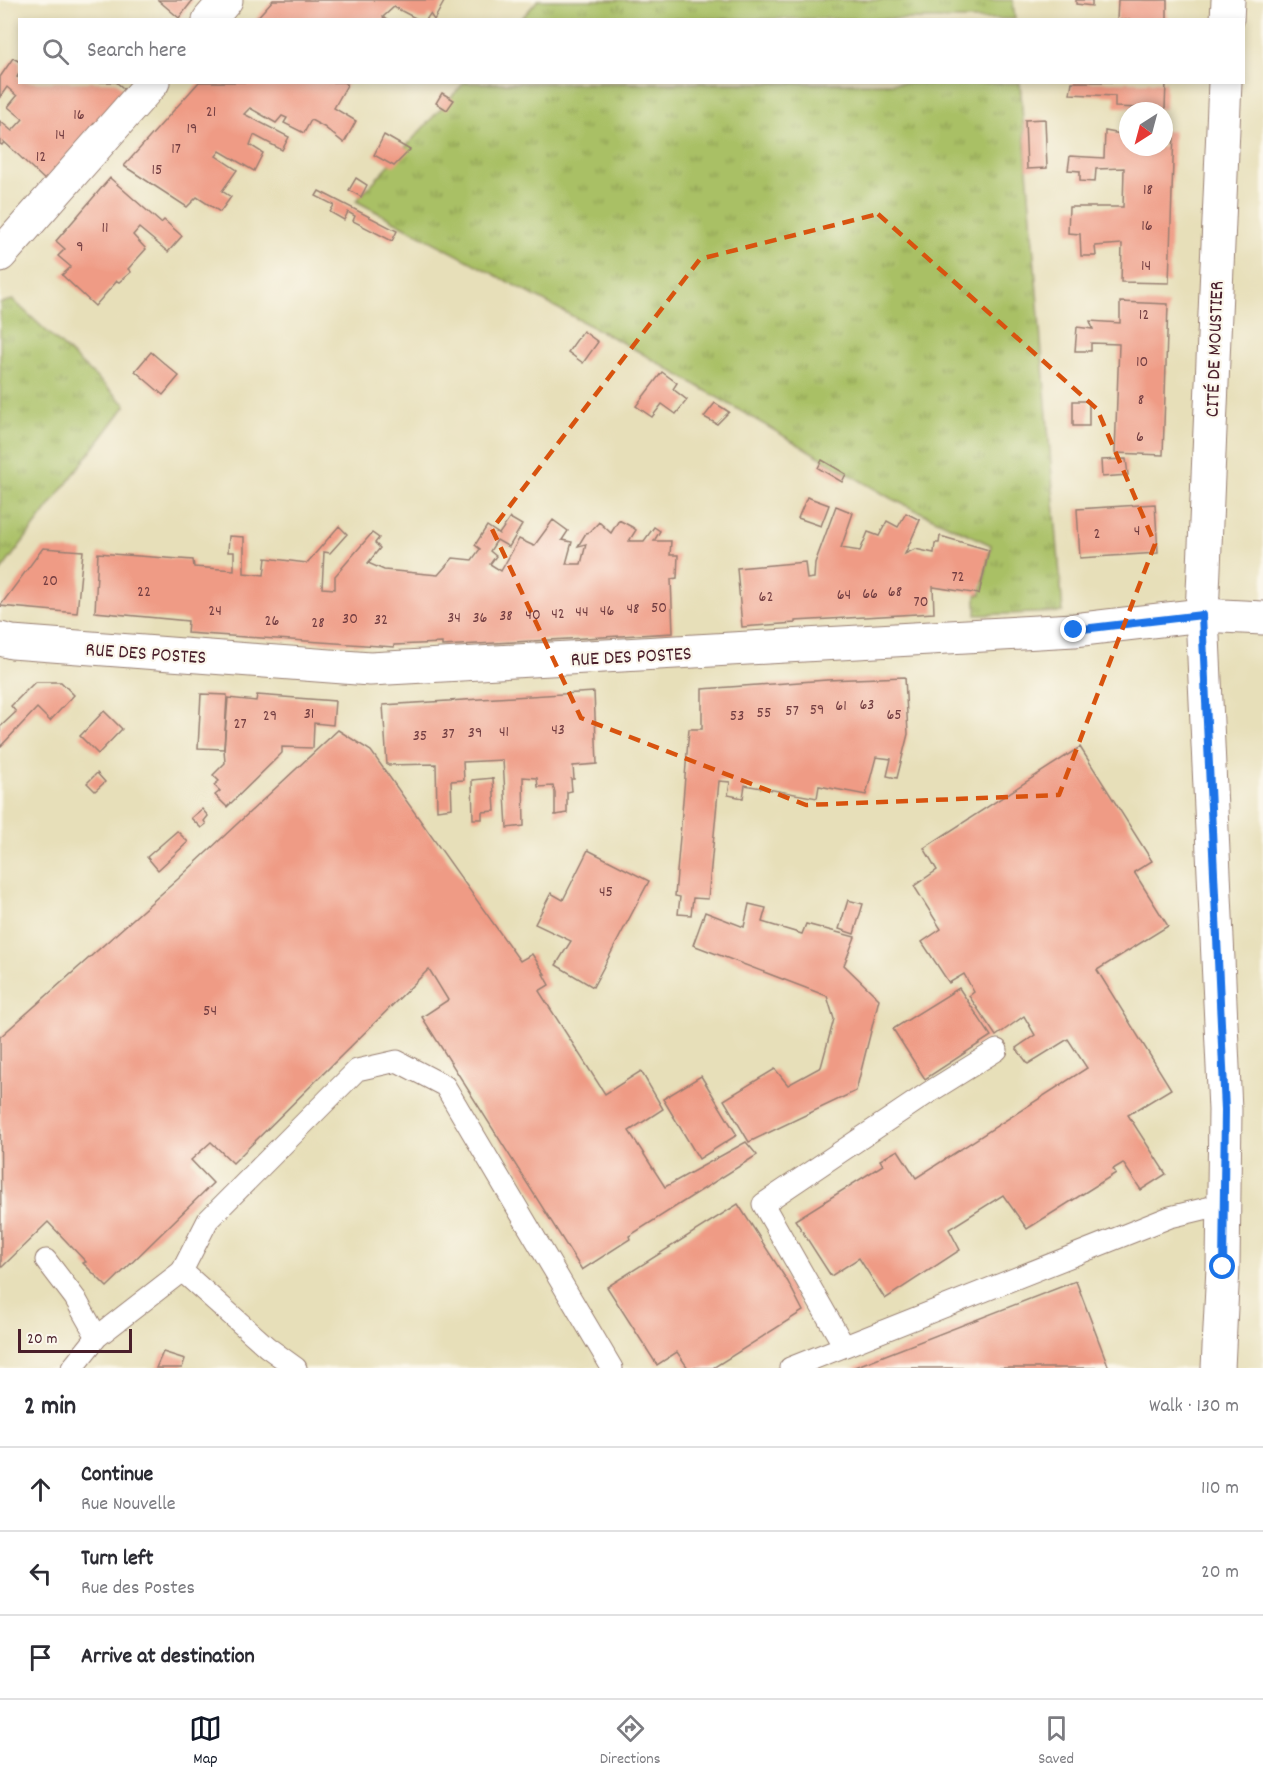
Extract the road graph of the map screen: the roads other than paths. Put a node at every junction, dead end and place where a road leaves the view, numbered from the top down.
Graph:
1 (226, 0) edge
2 (1228, 0) edge
3 (211, 18) edge
4 (1227, 18) edge
5 (151, 84) edge
6 (1225, 84) edge
7 (0, 255) edge
8 (1202, 615) junction
9 (1263, 618) edge
10 (0, 639) edge
11 (997, 1050) dead end
12 (1224, 1204) junction
13 (46, 1260) dead end
14 (182, 1271) junction
15 (97, 1337) junction
16 (844, 1346) junction
17 (72, 1368) edge
18 (296, 1368) edge
19 (612, 1368) edge
20 (790, 1368) edge
21 (1218, 1368) edge

1 - 3 street
2 - 4 street
5 - 7 street
6 - 8 street, CITÉ DE MOUSTIER
8 - 9 street, RUE DES POSTES
8 - 10 street, RUE DES POSTES
8 - 12 street, CITÉ DE MOUSTIER
11 - 16 lane
12 - 16 lane
12 - 21 street, CITÉ DE MOUSTIER
13 - 15 lane
14 - 15 lane
14 - 18 lane
14 - 19 lane
15 - 17 lane
16 - 20 lane

